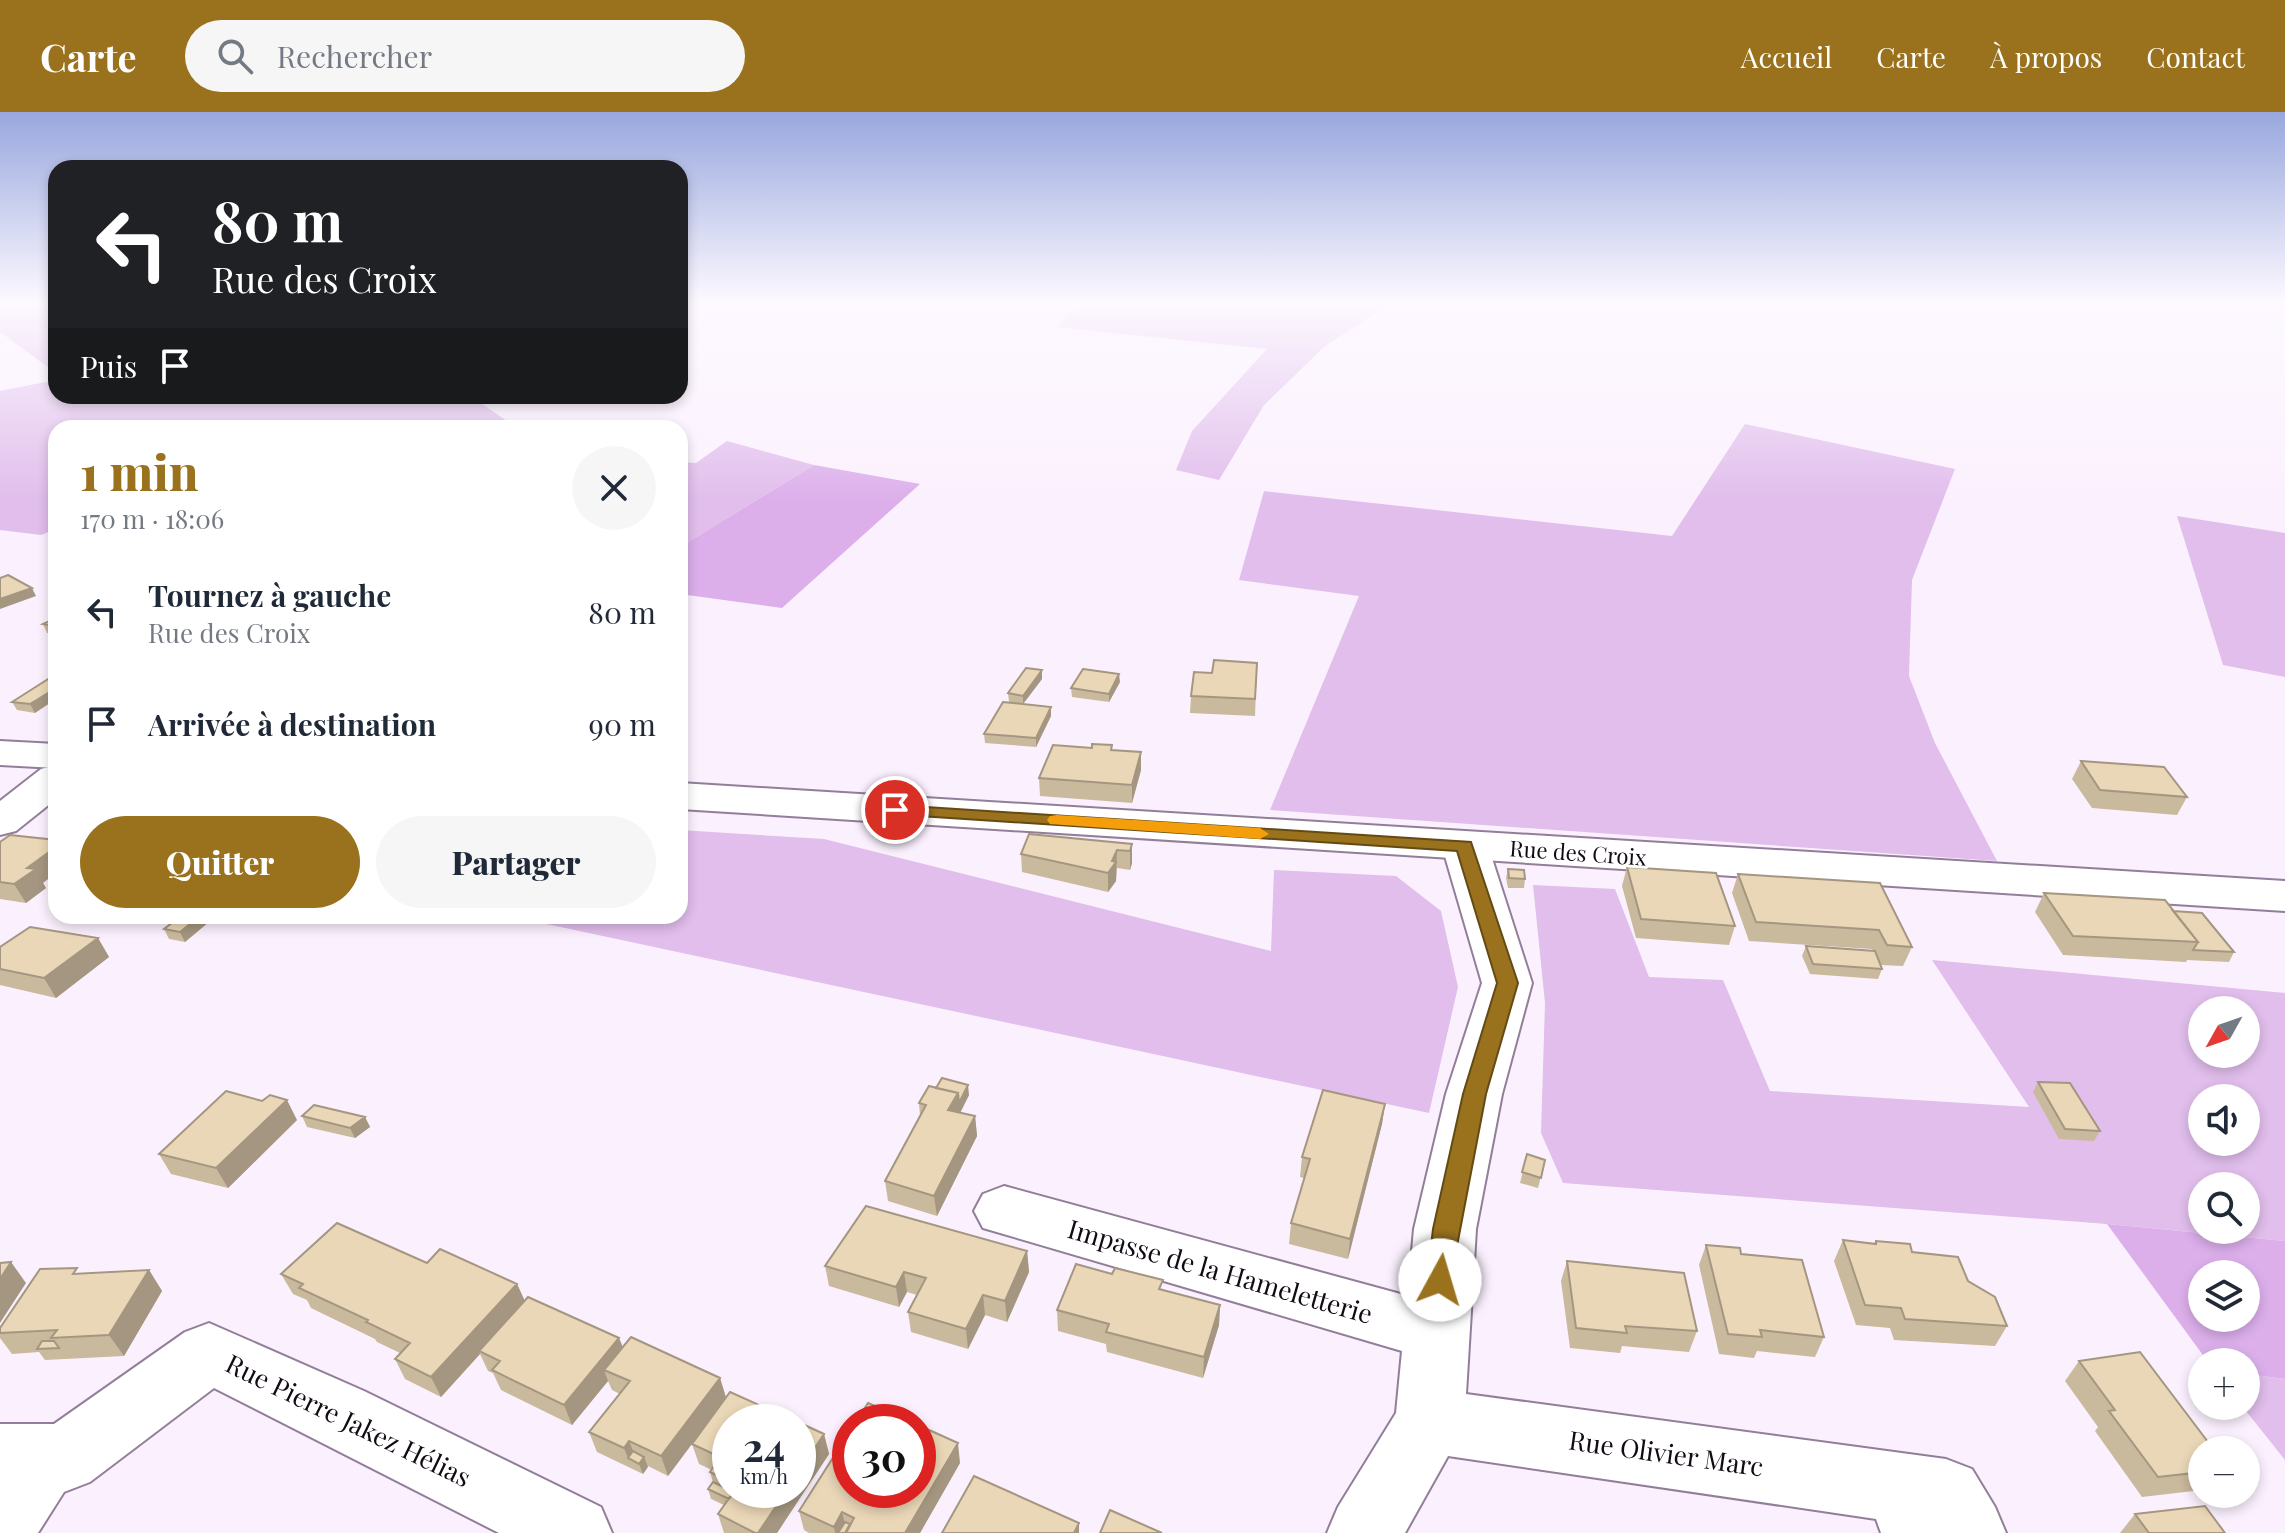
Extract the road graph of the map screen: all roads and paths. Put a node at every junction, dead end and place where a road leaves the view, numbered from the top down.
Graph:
1 (0, 753) edge
2 (48, 756) edge
3 (48, 784) edge
4 (688, 797) edge
5 (0, 822) edge
6 (1465, 846) junction
7 (2285, 896) edge
8 (1004, 1211) dead end
9 (1435, 1332) junction
10 (1430, 1421) junction
11 (23, 1458) edge
12 (1933, 1512) edge
13 (0, 1526) edge
14 (575, 1533) edge
15 (1364, 1533) edge

1 - 2 street
3 - 5 street
4 - 6 street, Rue des Croix
6 - 7 street, Rue des Croix
6 - 9 street
8 - 9 street, Impasse de la Hameletterie
9 - 10 street
10 - 12 street, Rue Olivier Marc
10 - 15 street
11 - 13 street
11 - 14 street, Rue Pierre Jakez Hélias

